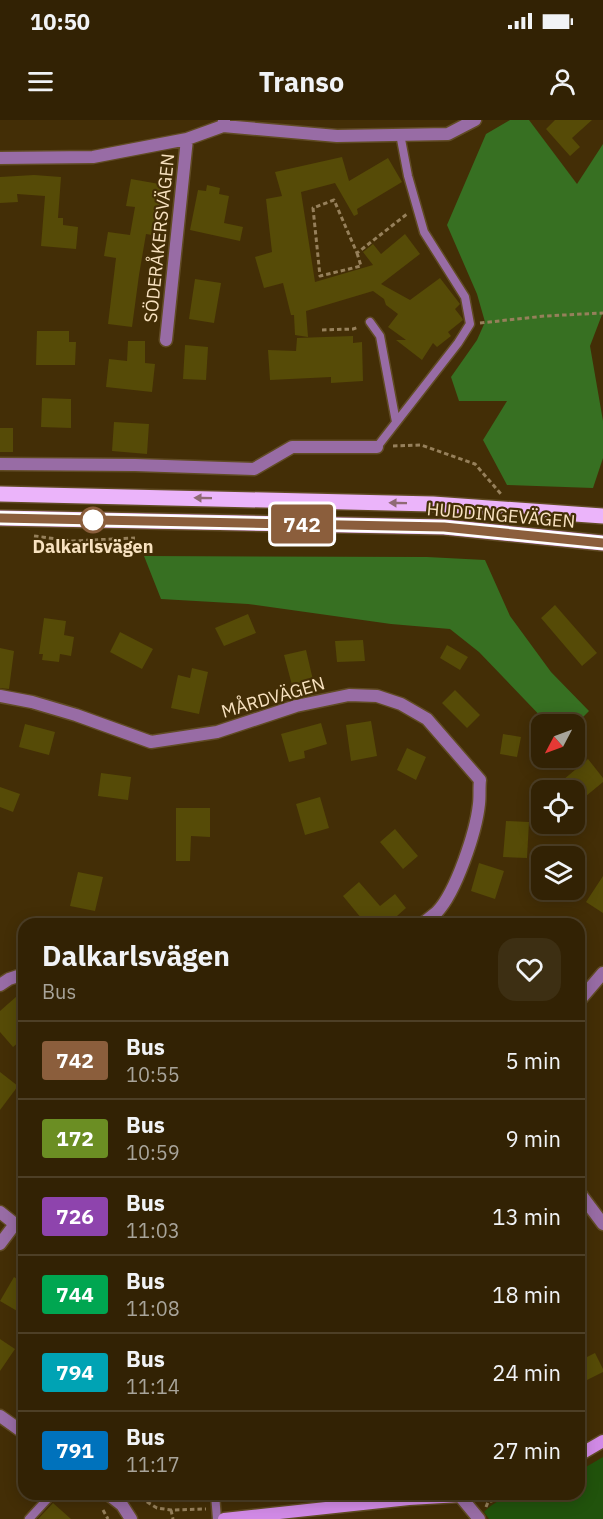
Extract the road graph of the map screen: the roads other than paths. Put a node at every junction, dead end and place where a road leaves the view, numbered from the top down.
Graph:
1 (475, 120) edge
2 (224, 123) edge
3 (400, 134) junction
4 (187, 139) junction
5 (0, 158) edge
6 (370, 322) road end
7 (166, 340) dead end
8 (396, 422) junction
9 (376, 447) joint
10 (0, 464) edge
11 (0, 494) edge
12 (603, 516) edge
13 (0, 518) edge
14 (603, 543) edge
15 (0, 696) edge
16 (429, 918) edge
17 (603, 973) edge
18 (18, 976) edge
19 (0, 985) edge
20 (585, 993) edge
21 (585, 1199) edge
22 (0, 1212) edge
23 (603, 1224) edge
24 (18, 1225) edge
25 (18, 1228) edge
26 (0, 1244) edge
27 (0, 1416) edge
28 (18, 1430) edge
29 (603, 1441) edge
30 (585, 1452) edge
31 (46, 1500) edge
32 (116, 1500) edge
33 (215, 1500) edge
34 (400, 1500) edge
35 (467, 1500) edge
36 (29, 1519) edge
37 (131, 1519) edge
38 (217, 1519) edge
39 (231, 1519) edge
40 (479, 1519) edge

1 - 3 street
2 - 3 street
2 - 4 street, SÖDERÅKERSVÄGEN
3 - 8 lane
4 - 5 street, SÖDERÅKERSVÄGEN
4 - 7 street, SÖDERÅKERSVÄGEN
6 - 8 lane
8 - 9 lane
9 - 10 street
12 -> 11 main road, HUDDINGEVÄGEN
13 - 14 main road, HUDDINGEVÄGEN
15 - 16 street, MÅRDVÄGEN
17 - 20 street
18 - 19 street
21 - 23 street
22 - 24 street
25 - 26 street
27 - 28 street
29 - 30 street
31 - 36 lane
32 - 37 street
33 - 38 lane
34 - 39 street
35 - 40 street

